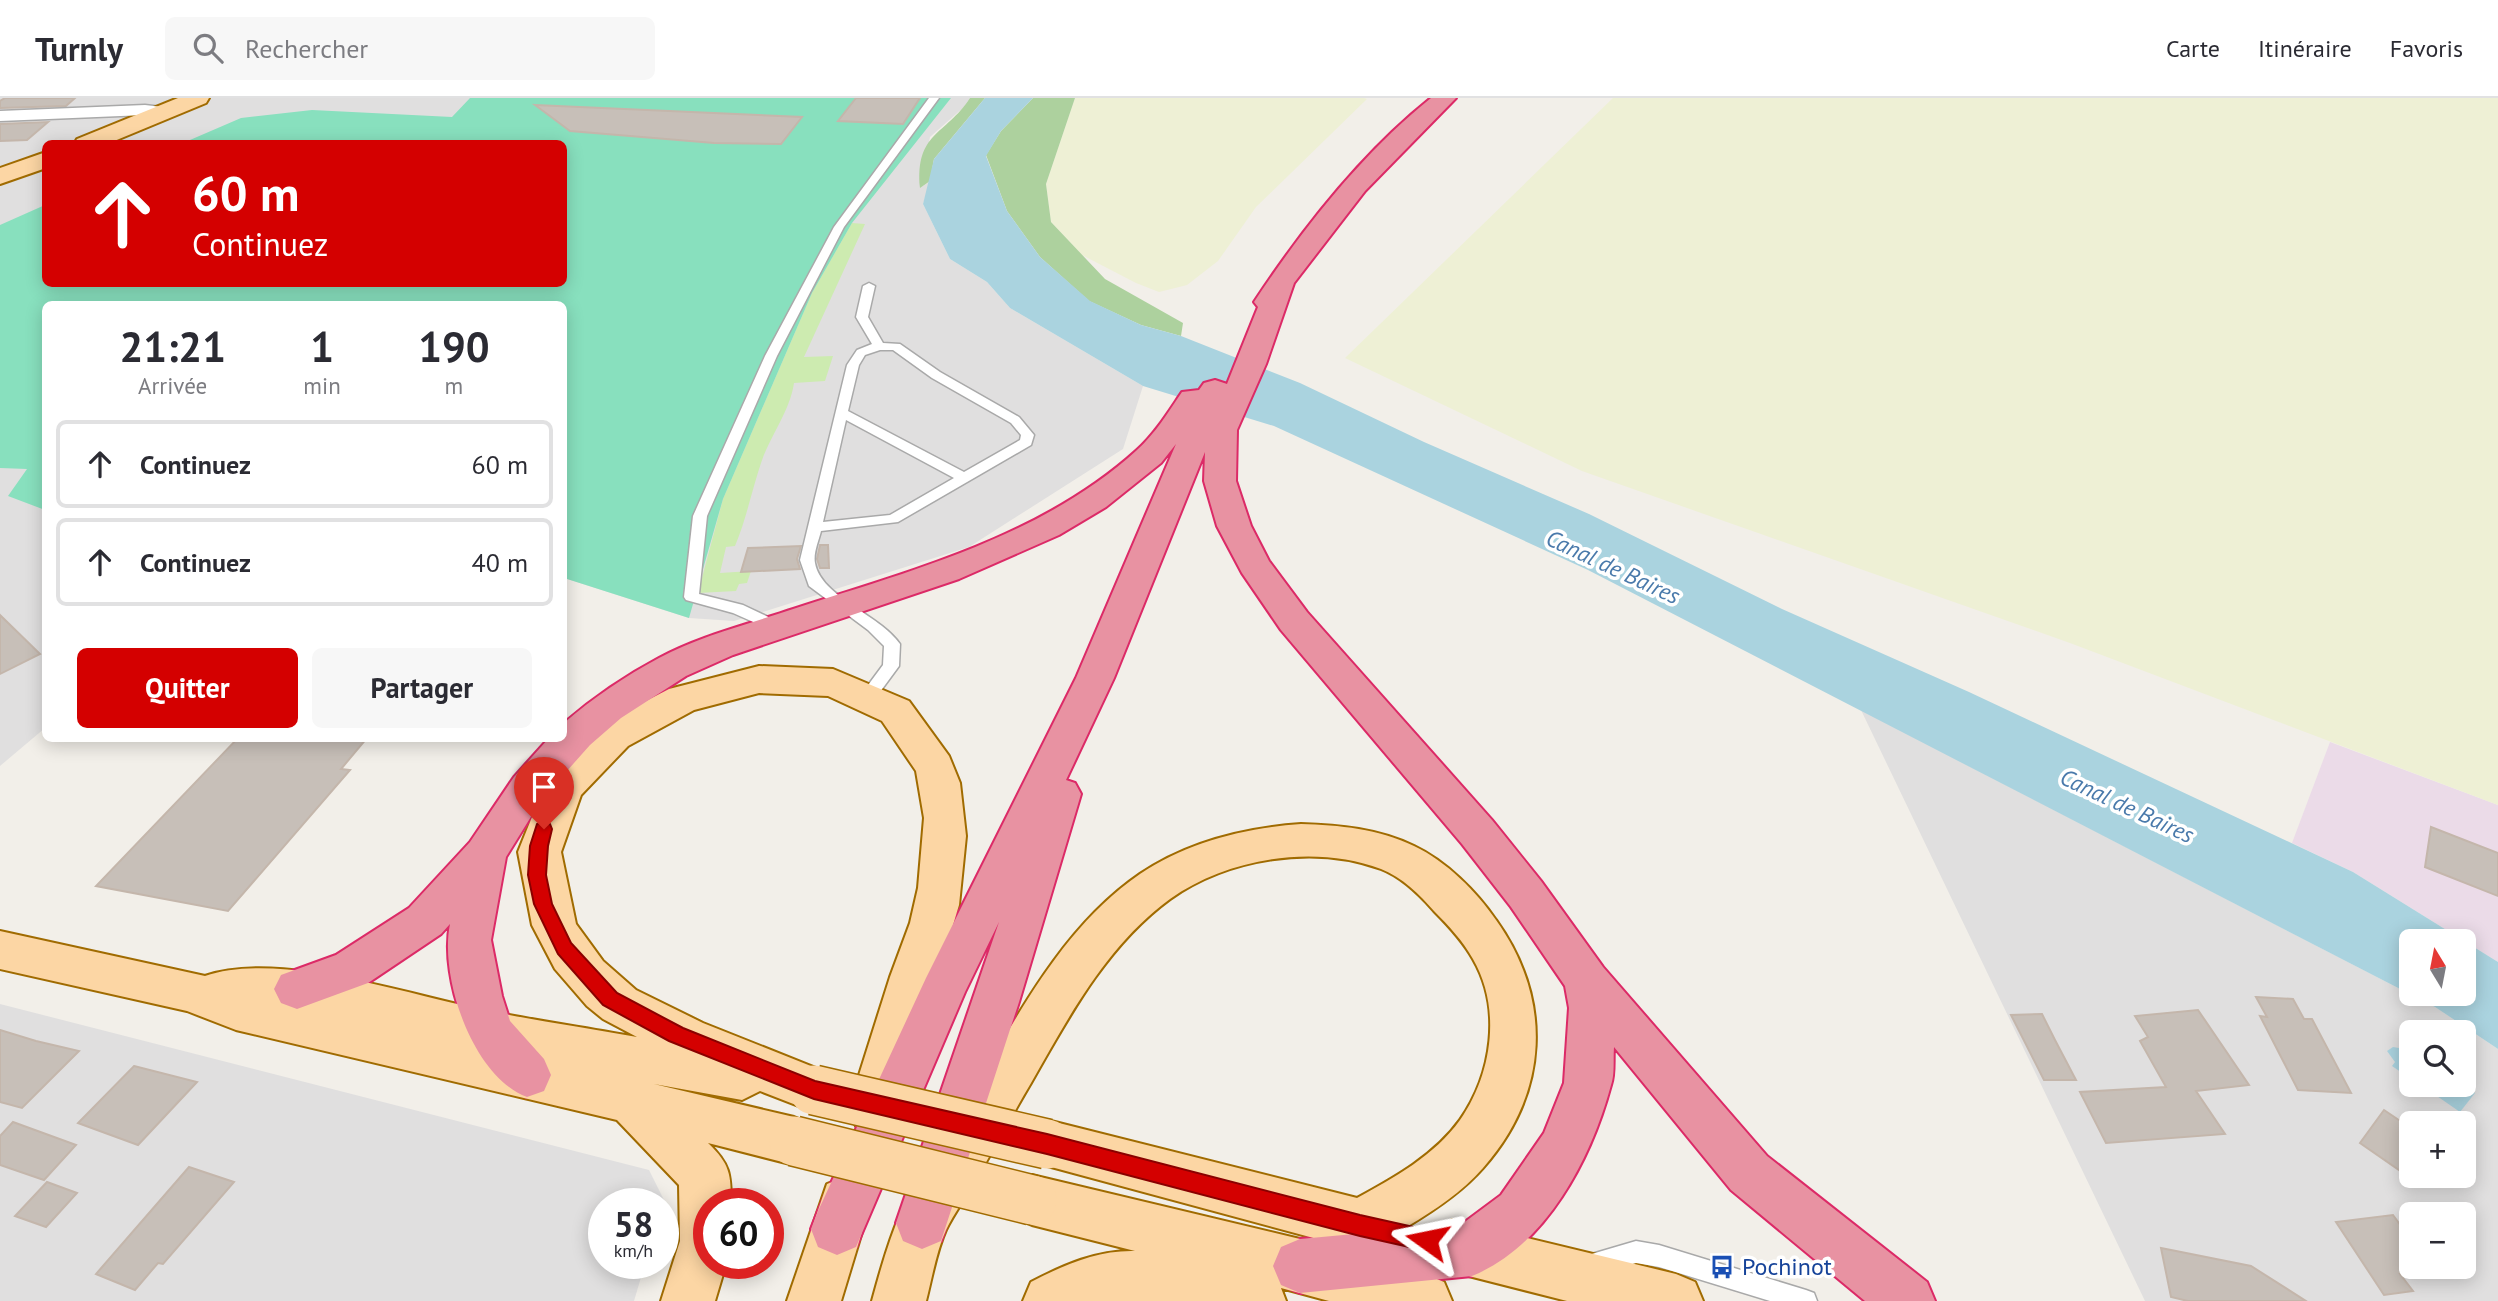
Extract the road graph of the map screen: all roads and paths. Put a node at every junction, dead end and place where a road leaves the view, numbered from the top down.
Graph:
1 (198, 98) edge
2 (934, 98) edge
3 (1445, 98) edge
4 (52, 106) edge
5 (164, 112) junction
6 (116, 113) junction
7 (0, 116) edge
8 (139, 122) junction
9 (95, 140) edge
10 (42, 161) edge
11 (0, 177) edge
12 (869, 286) dead end
13 (1250, 343) junction
14 (879, 346) junction
15 (841, 412) junction
16 (1201, 422) junction
17 (965, 478) junction
18 (815, 527) junction
19 (841, 605) junction
20 (776, 627) junction
21 (1095, 678) junction
22 (868, 696) junction
23 (485, 854) junction
24 (0, 950) edge
25 (1587, 981) junction
26 (297, 989) junction
27 (193, 992) junction
28 (490, 1032) junction
29 (527, 1075) junction
30 (814, 1090) junction
31 (631, 1100) junction
32 (922, 1223) junction
33 (1360, 1226) junction
34 (837, 1229) junction
35 (1472, 1250) junction
36 (1300, 1266) junction
37 (1563, 1273) junction
38 (688, 1301) edge
39 (814, 1301) edge
40 (899, 1301) edge
41 (1050, 1301) edge
42 (1259, 1301) edge
43 (1425, 1301) edge
44 (1676, 1301) edge
45 (1806, 1301) edge
46 (1908, 1301) edge

1 - 5 main road
2 - 20 lane
3 - 13 highway
4 - 6 street
4 - 7 street
5 - 6 street
5 - 8 main road
6 - 8 street
8 - 9 main road
10 - 11 main road
12 - 14 lane
13 - 16 highway
13 - 16 highway
14 - 15 lane
14 - 17 lane
15 - 17 lane
15 - 18 lane
16 - 19 highway
16 - 21 highway
16 - 25 highway
17 - 18 lane
18 - 19 lane
19 - 20 highway
19 - 22 lane
20 - 23 highway
21 - 32 highway
21 - 34 highway
22 - 30 main road
22 - 34 main road
23 - 26 highway
23 - 28 highway
24 - 27 main road
25 - 35 highway
25 - 46 highway
26 - 27 main road
26 - 28 main road
27 - 29 main road
28 - 29 highway
28 - 30 main road
29 - 31 main road
30 - 33 main road, bridge
31 - 36 main road, bridge
31 - 38 main road
32 - 33 main road
32 - 40 main road
33 - 35 main road
34 - 39 main road
35 - 36 highway
35 - 37 main road
36 - 43 main road
37 - 44 main road
37 - 45 lane
41 - 42 main road

